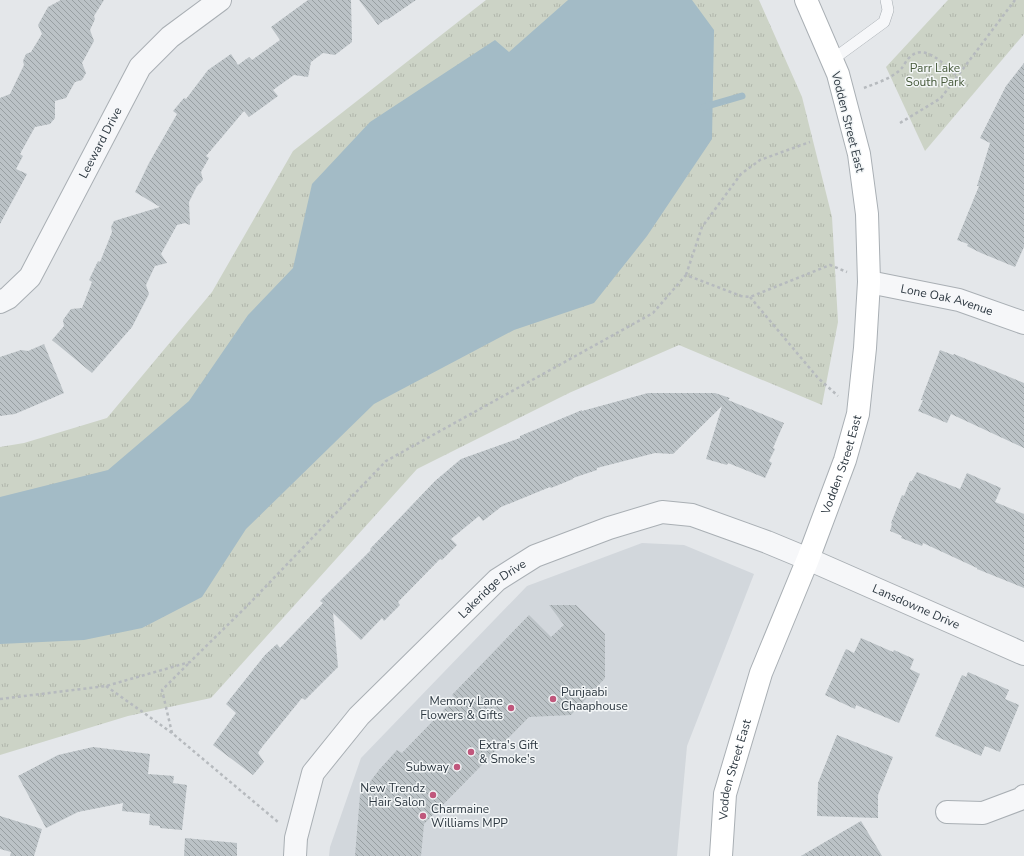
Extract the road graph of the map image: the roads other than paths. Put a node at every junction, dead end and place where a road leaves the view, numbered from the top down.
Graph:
1 (220, 0) edge
2 (806, 0) edge
3 (886, 0) edge
4 (832, 60) junction
5 (869, 282) junction
6 (0, 302) edge
7 (1024, 323) edge
8 (808, 559) junction
9 (1024, 654) edge
10 (1024, 796) edge
11 (947, 812) dead end
12 (295, 847) edge
13 (721, 856) edge

1 - 6 street, Leeward Drive
2 - 4 street, Vodden Street East
3 - 4 lane, Vodden Street East
4 - 5 street, Vodden Street East
5 - 7 street, Lone Oak Avenue
5 - 8 street, Vodden Street East
8 - 9 street, Lansdowne Drive
8 - 12 street, Lakeridge Drive
8 - 13 street, Vodden Street East
10 - 11 street

